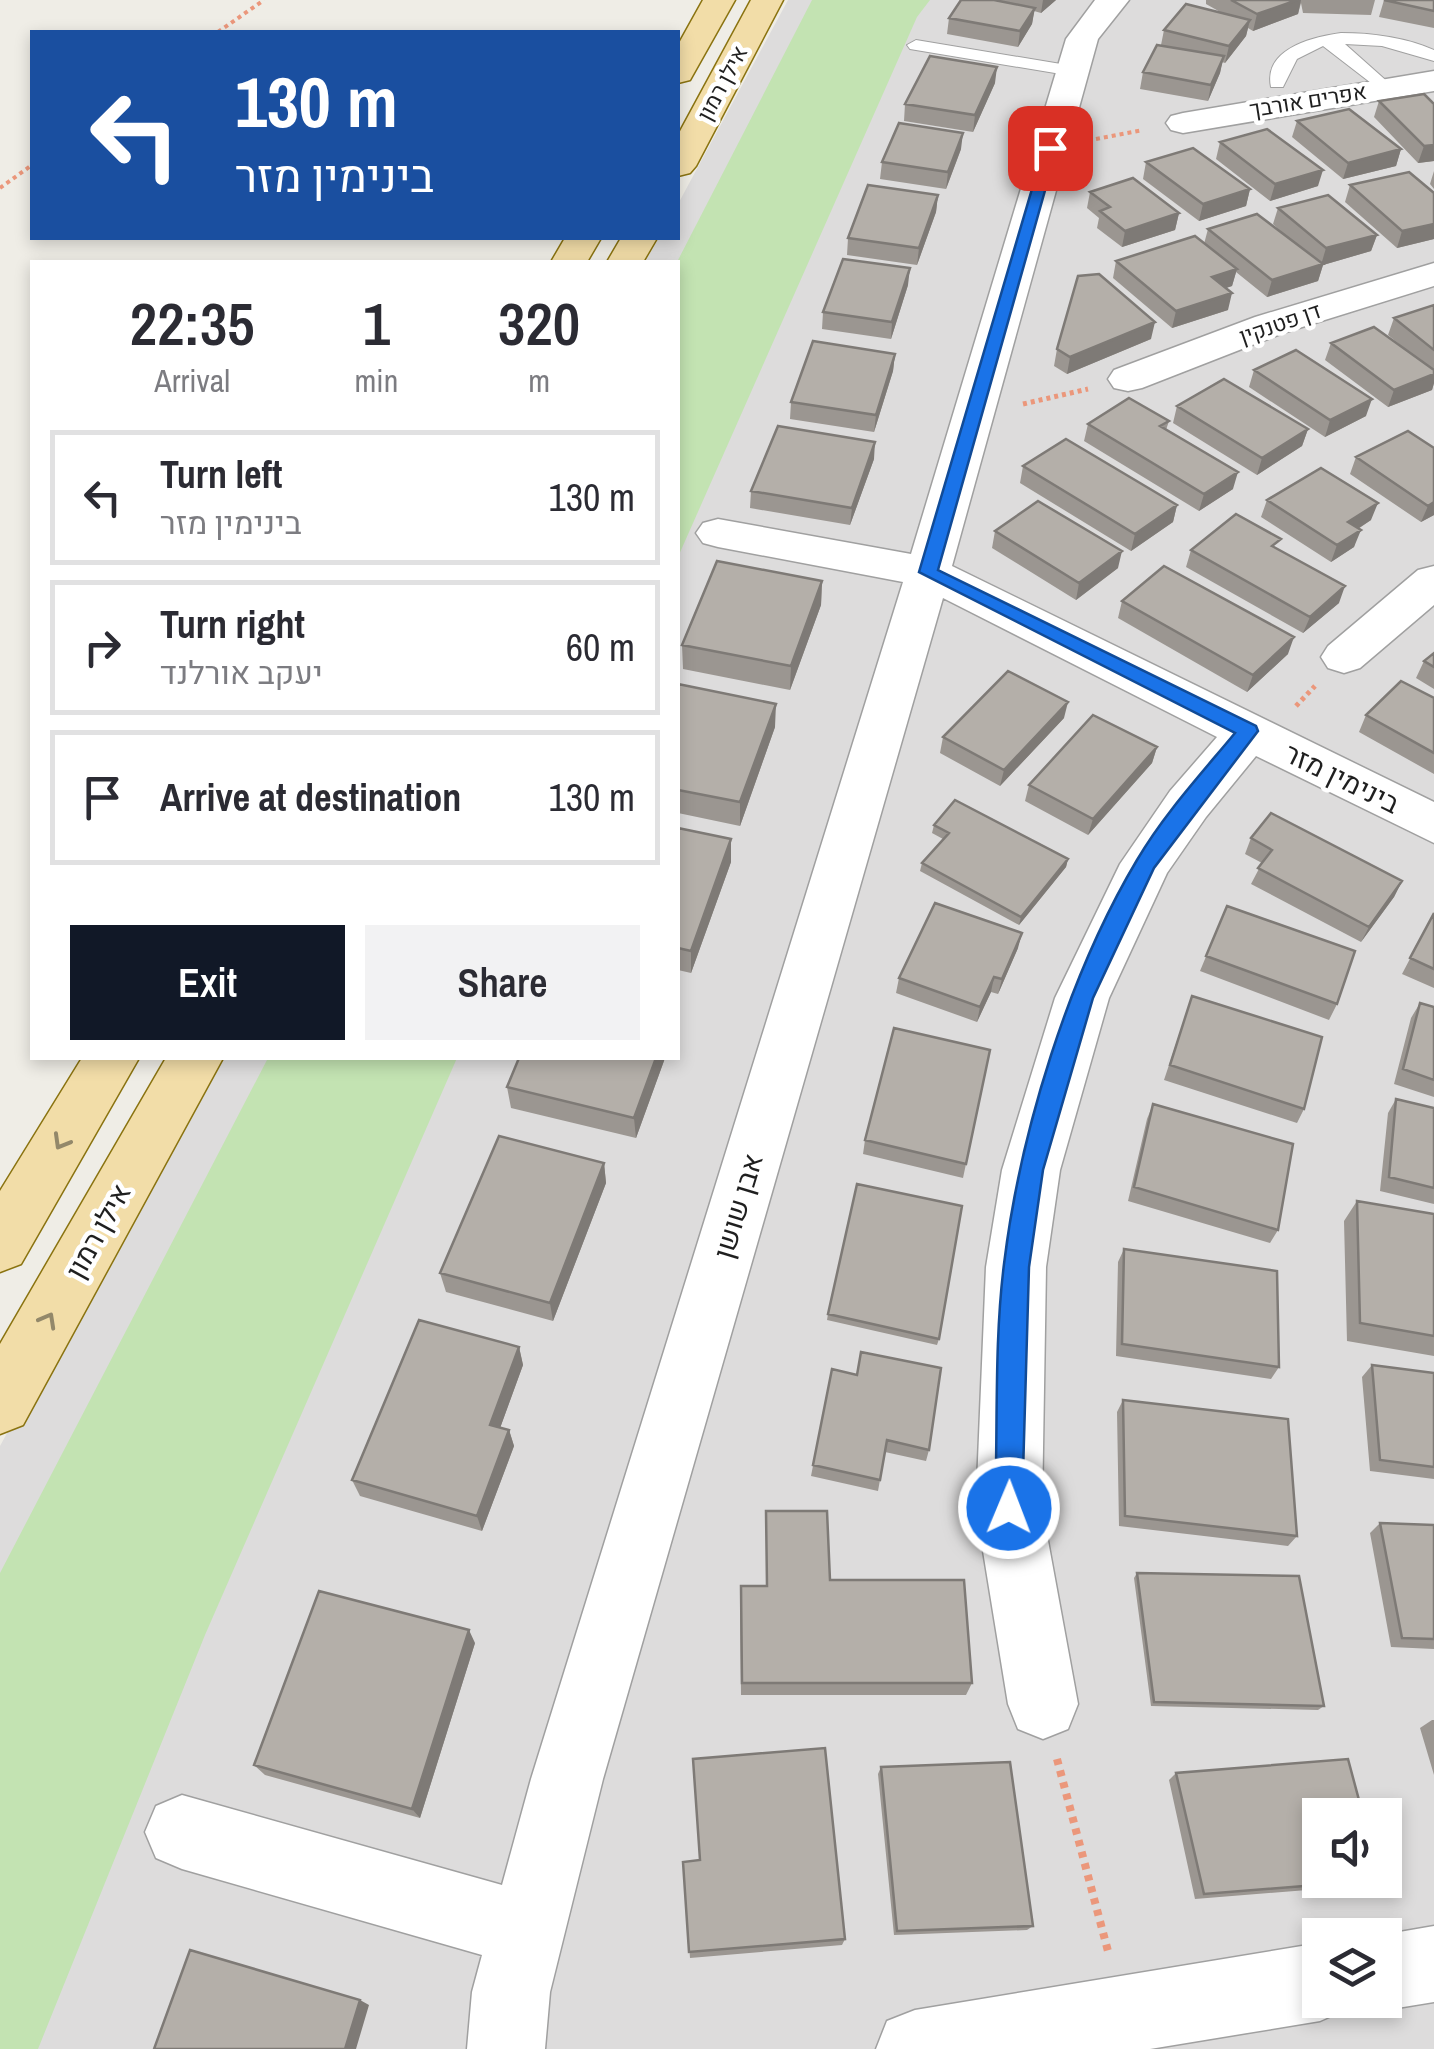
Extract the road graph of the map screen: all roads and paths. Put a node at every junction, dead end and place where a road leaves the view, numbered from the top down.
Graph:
1 (264, 0) edge
2 (720, 0) edge
3 (767, 0) edge
4 (1114, 0) edge
5 (221, 30) edge
6 (1331, 41) junction
7 (916, 45) dead end
8 (1434, 56) edge
9 (680, 70) edge
10 (1073, 71) junction
11 (1434, 81) edge
12 (1277, 83) dead end
13 (1384, 88) junction
14 (1183, 122) joint
15 (1050, 148) junction
16 (680, 162) edge
17 (30, 166) edge
18 (0, 188) edge
19 (1434, 274) edge
20 (1128, 379) joint
21 (973, 416) junction
22 (718, 533) dead end
23 (928, 572) junction
24 (1434, 582) edge
25 (1344, 657) joint
26 (1256, 735) junction
27 (1434, 824) edge
28 (109, 1060) edge
29 (194, 1060) edge
30 (0, 1245) edge
31 (0, 1404) edge
32 (1043, 1704) joint
33 (182, 1832) dead end
34 (527, 1930) junction
35 (1434, 1964) edge
36 (1402, 1969) edge
37 (1302, 1985) edge
38 (1124, 2014) junction
39 (506, 2049) edge
40 (915, 2049) edge

1 - 5 path
2 - 9 main road, אילן רמון
3 - 16 main road, אילן רמון
4 - 10 street, אבן שושן
6 - 8 lane
6 - 12 lane
6 - 13 lane
7 - 10 lane
10 - 15 street, אבן שושן
11 - 13 street, אפרים אורבך
13 - 14 street, אפרים אורבך
14 - 15 path
15 - 21 street, אבן שושן
17 - 18 path
19 - 20 street, דן פטנקין
20 - 21 path
21 - 23 street, אבן שושן
22 - 23 street
23 - 26 street, בינימין מזר
23 - 34 street, אבן שושן
24 - 25 street
25 - 26 path
26 - 27 street, בינימין מזר
26 - 32 street
28 -> 30 main road
31 -> 29 main road, אילן רמון
32 - 38 path
33 - 34 street
34 - 39 street, אבן שושן
35 - 36 street
37 - 38 street
38 - 40 street

